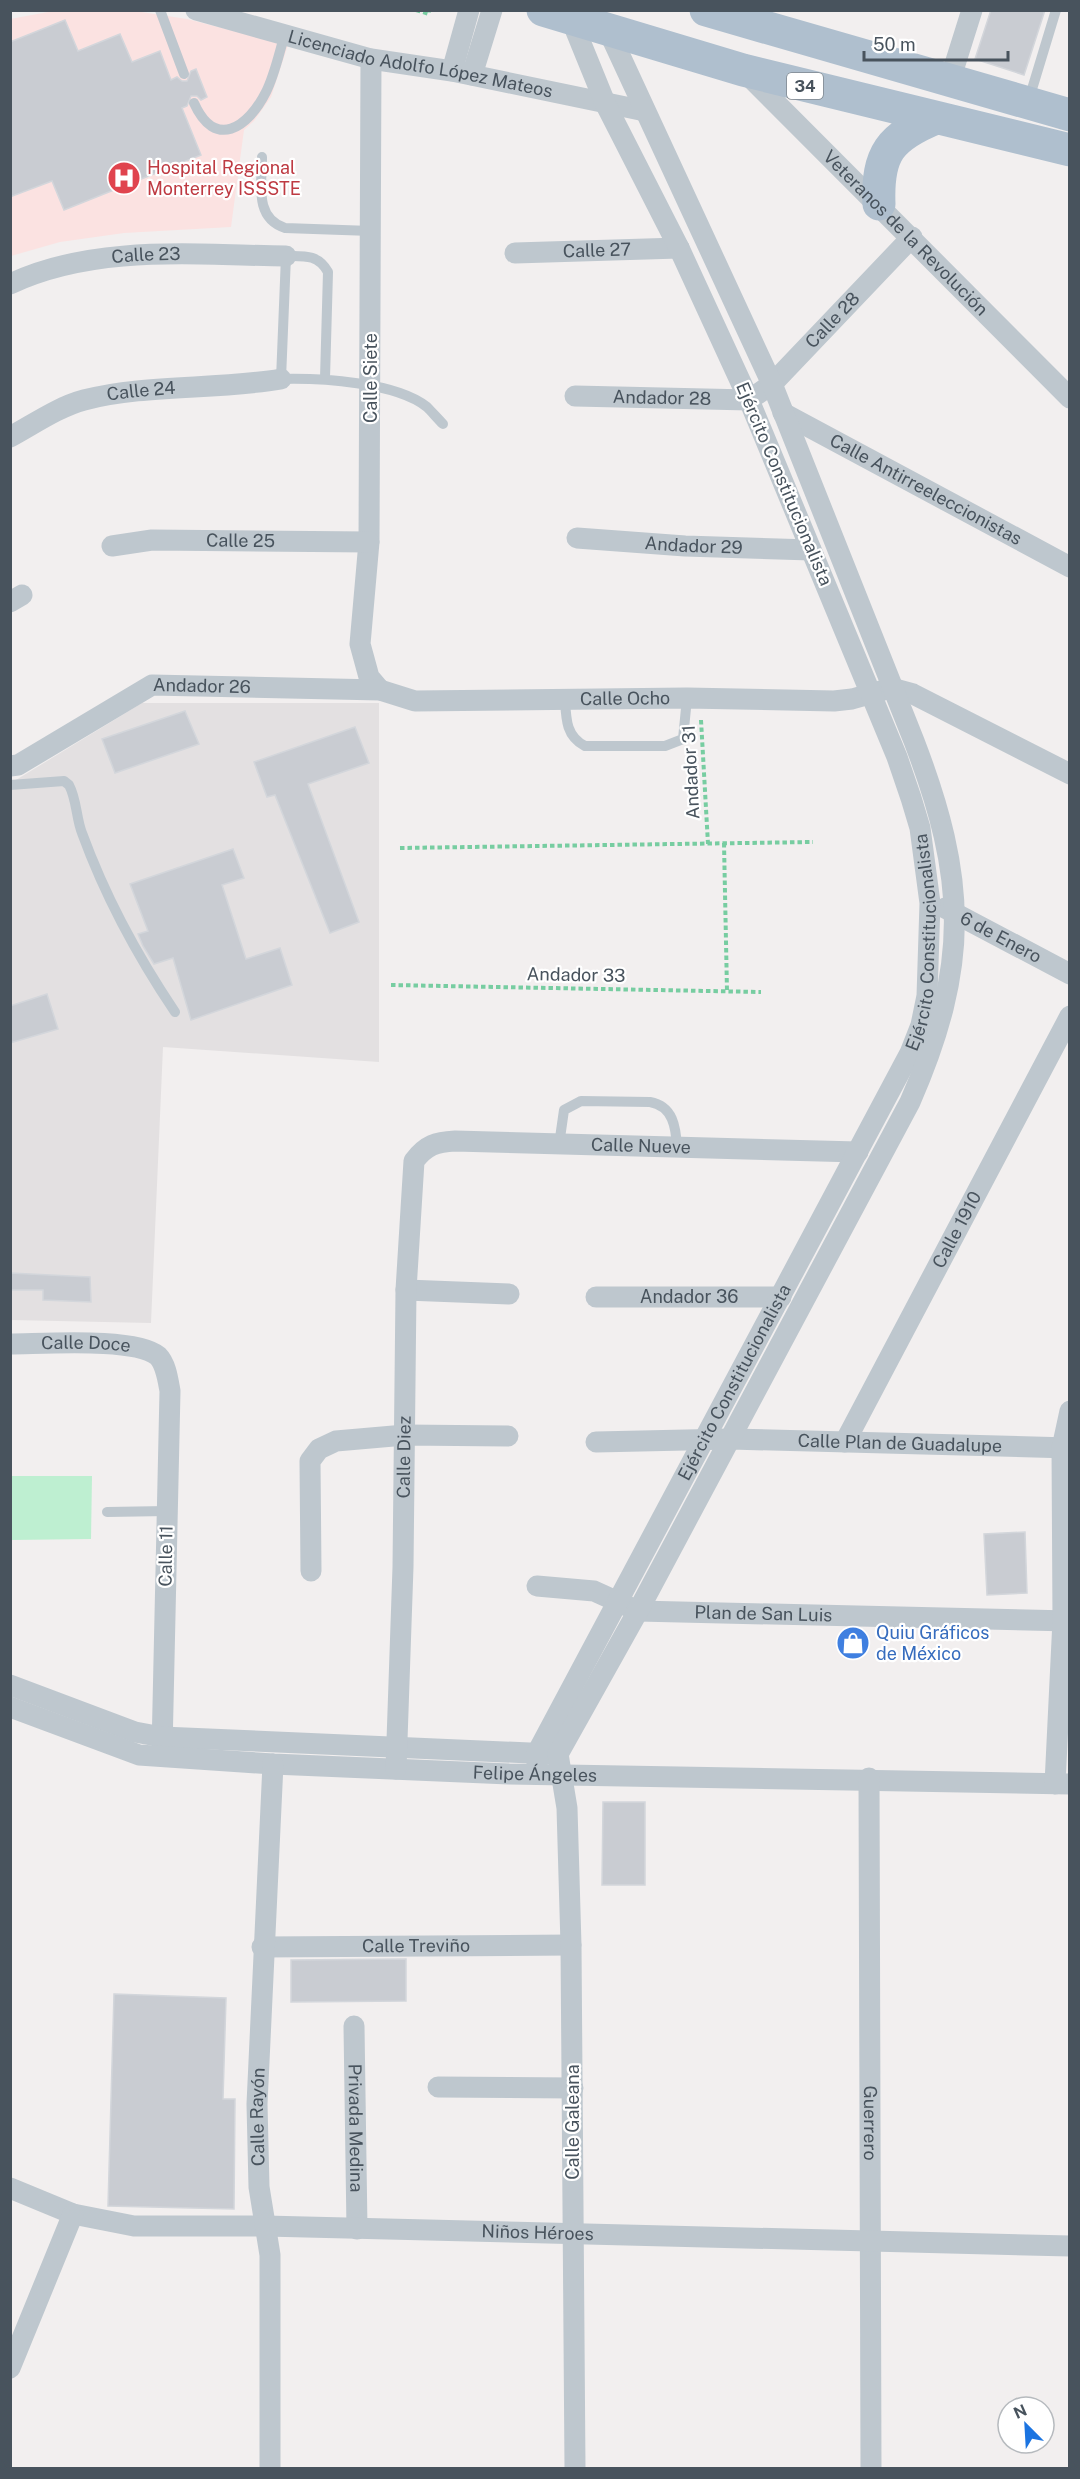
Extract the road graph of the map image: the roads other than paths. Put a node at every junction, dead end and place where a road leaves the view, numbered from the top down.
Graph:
1 (160, 10) edge
2 (196, 10) edge
3 (469, 10) edge
4 (492, 10) edge
5 (706, 10) edge
6 (972, 10) edge
7 (1056, 10) edge
8 (557, 15) edge
9 (609, 32) junction
10 (285, 34) junction
11 (371, 59) junction
12 (743, 70) junction
13 (462, 73) junction
14 (184, 74) dead end
15 (950, 80) junction
16 (194, 103) dead end
17 (1028, 103) junction
18 (606, 105) junction
19 (645, 111) junction
20 (1070, 115) edge
21 (936, 118) junction
22 (1070, 150) edge
23 (262, 157) dead end
24 (879, 204) junction
25 (371, 231) junction
26 (912, 237) junction
27 (680, 248) junction
28 (515, 253) dead end
29 (286, 256) junction
30 (10, 284) edge
31 (325, 378) junction
32 (281, 379) junction
33 (772, 384) junction
34 (371, 386) junction
35 (575, 396) dead end
36 (1070, 398) edge
37 (749, 400) junction
38 (783, 413) junction
39 (443, 424) dead end
40 (10, 437) edge
41 (577, 538) dead end
42 (369, 542) junction
43 (112, 546) dead end
44 (811, 550) junction
45 (1070, 567) edge
46 (891, 688) junction
47 (380, 690) junction
48 (871, 694) junction
49 (693, 698) junction
50 (565, 699) junction
51 (10, 766) edge
52 (1070, 774) edge
53 (10, 785) edge
54 (930, 903) junction
55 (955, 911) junction
56 (1070, 974) edge
57 (175, 1012) dead end
58 (1070, 1016) edge
59 (559, 1145) junction
60 (677, 1148) junction
61 (423, 1149) joint
62 (858, 1152) junction
63 (406, 1290) junction
64 (509, 1294) dead end
65 (781, 1297) junction
66 (596, 1298) dead end
67 (10, 1344) edge
68 (159, 1357) joint
69 (1070, 1411) edge
70 (405, 1435) junction
71 (508, 1436) dead end
72 (731, 1439) junction
73 (596, 1442) dead end
74 (704, 1442) junction
75 (845, 1442) junction
76 (1066, 1448) edge
77 (167, 1511) junction
78 (107, 1512) dead end
79 (311, 1571) dead end
80 (537, 1586) dead end
81 (617, 1600) junction
82 (638, 1611) junction
83 (1066, 1621) edge
84 (10, 1685) edge
85 (10, 1707) edge
86 (162, 1747) junction
87 (396, 1759) junction
88 (544, 1760) junction
89 (273, 1764) junction
90 (562, 1775) junction
91 (869, 1778) junction
92 (1062, 1784) edge
93 (571, 1945) junction
94 (262, 1947) junction
95 (354, 2026) dead end
96 (438, 2087) dead end
97 (573, 2088) junction
98 (10, 2188) edge
99 (73, 2214) junction
100 (265, 2226) junction
101 (357, 2229) junction
102 (573, 2234) junction
103 (871, 2241) junction
104 (1070, 2246) edge
105 (10, 2368) edge
106 (270, 2469) edge
107 (575, 2469) edge
108 (871, 2469) edge

1 - 14 lane
2 - 10 street, Licenciado Adolfo López Mateos
3 - 13 street
4 - 13 street
5 - 15 main road
6 - 15 street
7 - 17 lane
8 - 9 main road, 34
8 - 18 street, Ejército Constitucionalista
9 - 12 main road, 34
9 - 19 street, Ejército Constitucionalista
10 - 11 street, Licenciado Adolfo López Mateos
10 - 16 lane
11 - 13 street, Licenciado Adolfo López Mateos
11 - 25 street, Calle Siete
12 - 21 main road, 34
12 - 24 street, Veteranos de la Revolución
13 - 18 street, Licenciado Adolfo López Mateos
15 - 17 main road
17 - 20 main road
18 - 19 street, Licenciado Adolfo López Mateos
18 - 27 street, Ejército Constitucionalista
19 - 33 street, Ejército Constitucionalista
21 - 22 main road, 34
21 - 24 main road
23 - 25 lane
24 - 26 street, Veteranos de la Revolución
25 - 34 street, Calle Siete
26 - 33 street, Calle 28
26 - 36 street, Veteranos de la Revolución
27 - 28 street, Calle 27
27 - 37 street, Ejército Constitucionalista
29 - 30 street, Calle 23
29 - 31 lane
29 - 32 lane
31 - 32 lane
31 - 34 lane
32 - 40 street, Calle 24
33 - 37 street, Calle 28
33 - 38 street, Ejército Constitucionalista
34 - 39 lane
34 - 42 street, Calle Siete
35 - 37 street, Andador 28
37 - 44 street, Ejército Constitucionalista
38 - 45 street, Calle Antirreeleccionistas
38 - 46 street, Ejército Constitucionalista
41 - 44 street, Andador 29
42 - 43 street, Calle 25
42 - 47 street, Calle Siete
44 - 48 street, Ejército Constitucionalista
46 - 48 street, Calle Ocho
46 - 52 street
46 - 55 street, Ejército Constitucionalista
47 - 50 street, Calle Ocho
47 - 51 street, Andador 26
48 - 49 street, Calle Ocho
48 - 54 street, Ejército Constitucionalista
49 - 50 street, Calle Ocho
49 - 50 lane
53 - 57 lane
54 - 55 street, 6 de Enero
54 - 62 street, Ejército Constitucionalista
55 - 56 street, 6 de Enero
55 - 72 street, Ejército Constitucionalista
58 - 75 street, Calle 1910
59 - 60 street, Calle Nueve
59 - 60 lane
59 - 61 street, Calle Nueve
60 - 62 street, Calle Nueve
61 - 63 street, Calle Diez
62 - 65 street, Ejército Constitucionalista
63 - 64 street
63 - 70 street, Calle Diez
65 - 66 street, Andador 36
65 - 74 street, Ejército Constitucionalista
67 - 68 street, Calle Doce
68 - 77 street, Calle 11
69 - 76 street
70 - 71 street
70 - 79 street
70 - 87 street, Calle Diez
72 - 74 street, Calle Plan de Guadalupe
72 - 75 street, Calle Plan de Guadalupe
72 - 82 street, Ejército Constitucionalista
73 - 74 street, Calle Plan de Guadalupe
74 - 81 street, Ejército Constitucionalista
75 - 76 street, Calle Plan de Guadalupe
76 - 83 street
77 - 78 lane
77 - 86 street, Calle 11
80 - 81 street
81 - 82 street
81 - 88 street, Ejército Constitucionalista
82 - 83 street, Plan de San Luis
82 - 88 street, Ejército Constitucionalista
83 - 92 street
84 - 86 street, Felipe Ángeles
85 - 86 street, Felipe Ángeles
86 - 87 street, Felipe Ángeles
86 - 89 street, Felipe Ángeles
87 - 88 street, Felipe Ángeles
87 - 89 street, Felipe Ángeles
88 - 90 street, Felipe Ángeles
89 - 94 street, Calle Rayón
90 - 91 street, Felipe Ángeles
90 - 93 street, Calle Galeana
91 - 92 street, Felipe Ángeles
91 - 103 street, Guerrero
93 - 94 street, Calle Treviño
93 - 97 street, Calle Galeana
94 - 100 street, Calle Rayón
95 - 101 street, Privada Medina
96 - 97 street
97 - 102 street, Calle Galeana
98 - 99 street, Niños Héroes
99 - 100 street, Niños Héroes
99 - 105 street
100 - 101 street, Niños Héroes
100 - 106 street, Calle Rayón
101 - 102 street, Niños Héroes
102 - 103 street, Niños Héroes
102 - 107 street, Calle Galeana
103 - 104 street, Niños Héroes
103 - 108 street, Guerrero

